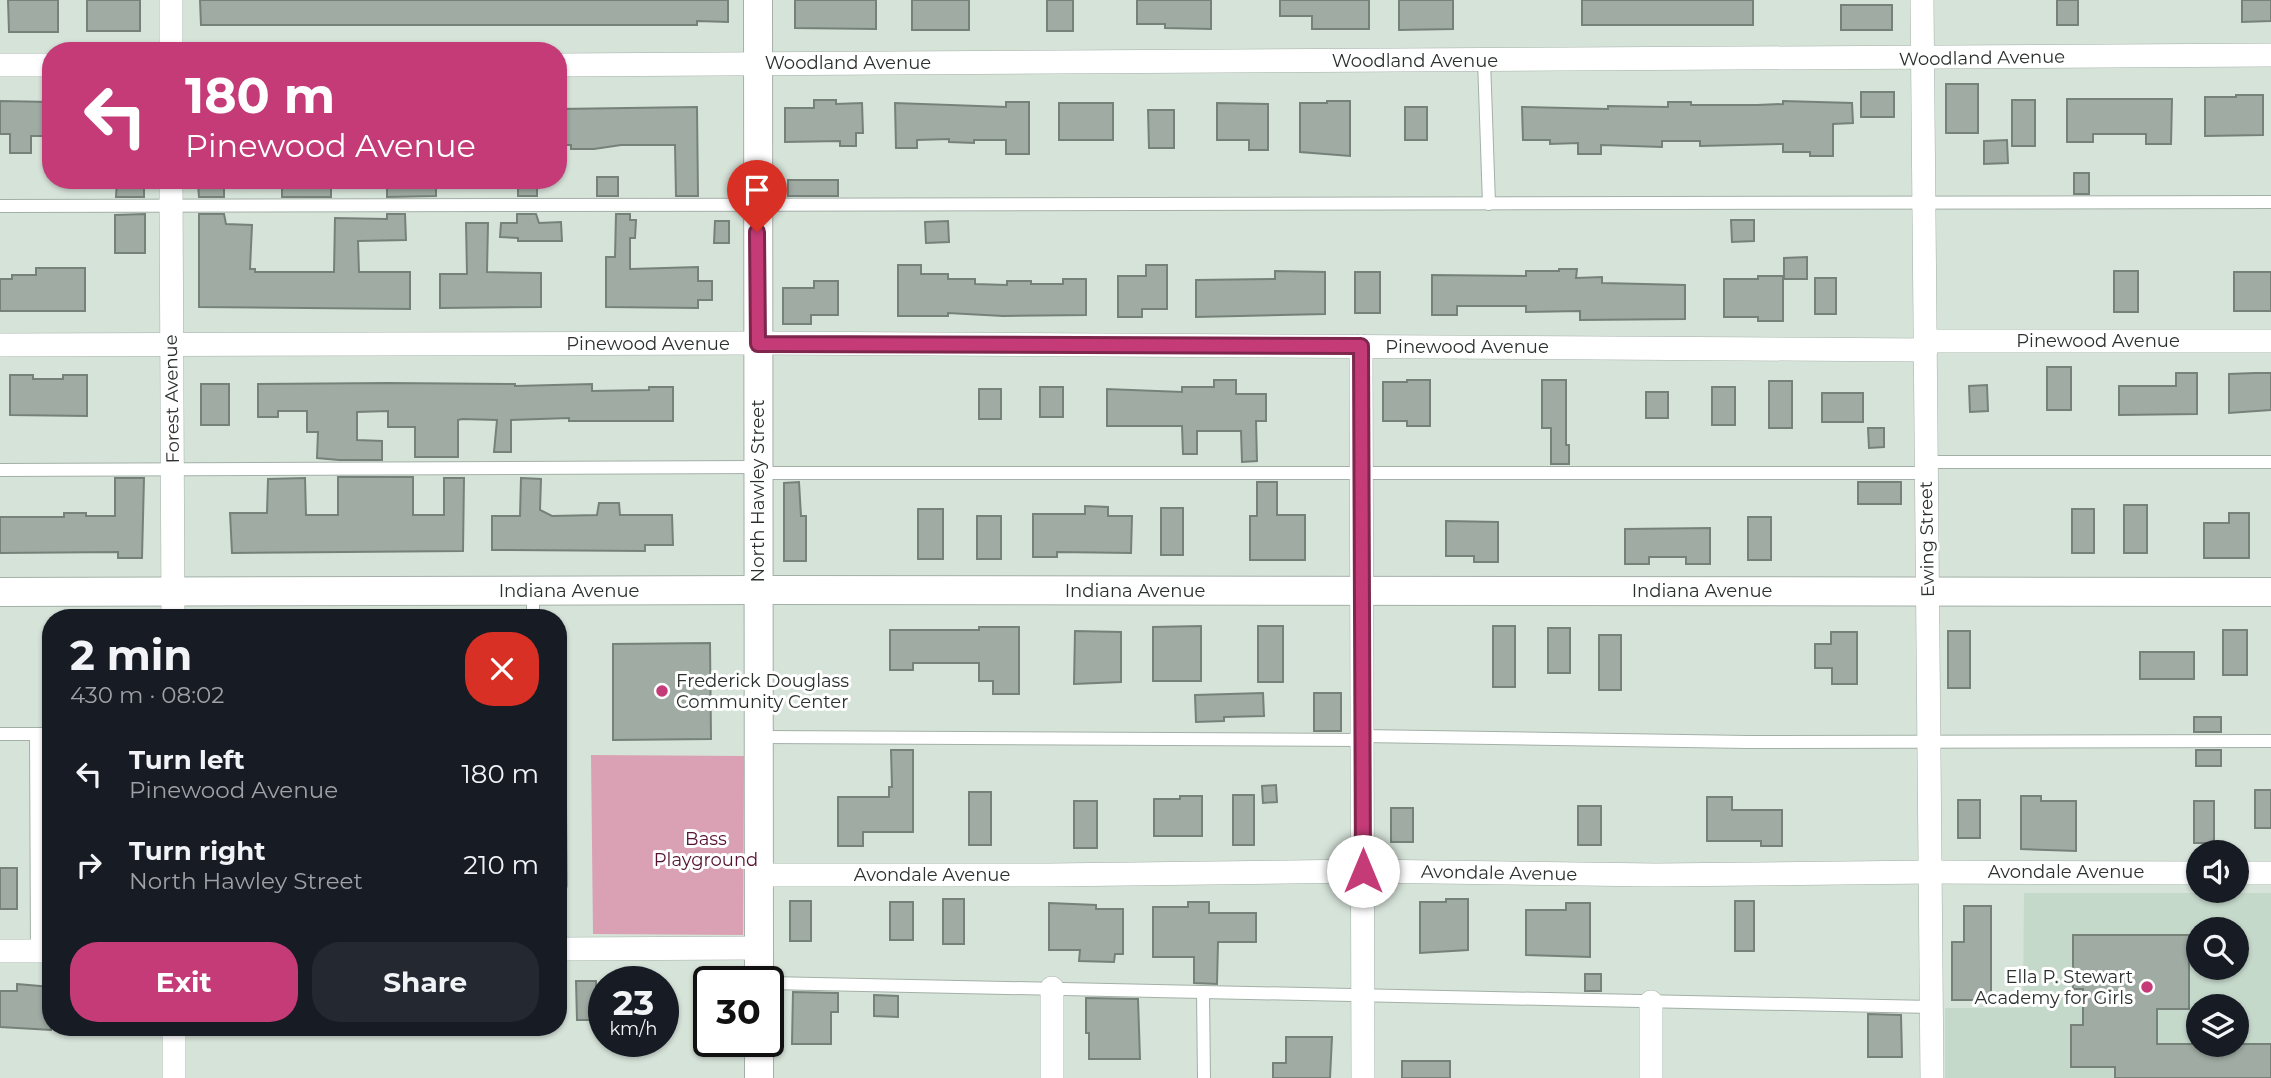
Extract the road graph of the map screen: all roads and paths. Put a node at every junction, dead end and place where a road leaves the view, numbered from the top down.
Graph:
1 (171, 0) edge
2 (758, 0) edge
3 (1922, 0) edge
4 (171, 42) edge
5 (2271, 55) edge
6 (1923, 59) junction
7 (1484, 60) junction
8 (757, 63) junction
9 (0, 65) edge
10 (42, 65) edge
11 (567, 65) edge
12 (171, 189) edge
13 (2271, 202) edge
14 (757, 204) junction
15 (1489, 204) junction
16 (171, 205) junction
17 (1924, 205) junction
18 (0, 206) edge
19 (2271, 341) edge
20 (758, 344) junction
21 (0, 345) edge
22 (172, 345) junction
23 (1361, 346) junction
24 (1926, 346) junction
25 (2271, 462) edge
26 (1926, 468) junction
27 (0, 470) edge
28 (173, 470) junction
29 (758, 470) junction
30 (1362, 472) junction
31 (759, 590) junction
32 (1362, 591) junction
33 (1927, 591) junction
34 (0, 592) edge
35 (2271, 592) edge
36 (533, 604) edge
37 (173, 605) edge
38 (0, 734) edge
39 (36, 734) junction
40 (42, 734) edge
41 (758, 737) junction
42 (1362, 738) junction
43 (1931, 741) junction
44 (2271, 741) edge
45 (1363, 871) junction
46 (1931, 872) junction
47 (2186, 873) edge
48 (2249, 873) edge
49 (2271, 873) edge
50 (759, 875) junction
51 (42, 897) edge
52 (759, 948) junction
53 (567, 949) edge
54 (0, 951) edge
55 (42, 951) edge
56 (759, 966) edge
57 (784, 983) edge
58 (1052, 988) junction
59 (1203, 992) junction
60 (1362, 994) junction
61 (1651, 1002) junction
62 (1931, 1007) junction
63 (174, 1036) edge
64 (759, 1057) edge
65 (174, 1078) edge
66 (759, 1078) edge
67 (1052, 1078) edge
68 (1204, 1078) edge
69 (1363, 1078) edge
70 (1651, 1078) edge
71 (1932, 1078) edge

1 - 4 street
2 - 8 street, North Hawley Street
3 - 6 street, Ewing Street
5 - 6 street, Woodland Avenue
6 - 7 street, Woodland Avenue
6 - 17 street, Ewing Street
7 - 8 street, Woodland Avenue
7 - 15 lane
8 - 11 street, Woodland Avenue
8 - 14 street, North Hawley Street
9 - 10 street
12 - 16 street, Forest Avenue
13 - 17 lane
14 - 15 lane
14 - 16 lane
14 - 20 street, North Hawley Street
15 - 17 lane
16 - 18 lane
16 - 22 street, Forest Avenue
17 - 24 street, Ewing Street
19 - 24 street, Pinewood Avenue
20 - 22 street, Pinewood Avenue
20 - 23 street, Pinewood Avenue
20 - 29 street, North Hawley Street
21 - 22 street, Pinewood Avenue
22 - 28 street, Forest Avenue
23 - 24 street, Pinewood Avenue
23 - 30 street
24 - 26 street, Ewing Street
25 - 26 lane
26 - 30 lane
26 - 33 street, Ewing Street
27 - 28 lane
28 - 29 lane
28 - 37 street, Forest Avenue
29 - 30 lane
29 - 31 street, North Hawley Street
30 - 32 street
31 - 32 street, Indiana Avenue
31 - 36 street, Indiana Avenue
31 - 41 street, North Hawley Street
32 - 33 street, Indiana Avenue
32 - 42 street
33 - 35 street, Indiana Avenue
33 - 43 street, Ewing Street
34 - 37 street, Indiana Avenue
36 - 37 street, Indiana Avenue
38 - 39 lane
39 - 40 lane
39 - 51 lane
41 - 42 lane
41 - 50 street, North Hawley Street
42 - 43 lane
42 - 45 street
43 - 44 lane
43 - 46 street, Ewing Street
45 - 46 street, Avondale Avenue
45 - 50 street, Avondale Avenue
45 - 60 street
46 - 47 street, Avondale Avenue
46 - 62 street, Ewing Street
48 - 49 street
50 - 52 street, North Hawley Street
52 - 53 street
52 - 56 street, North Hawley Street
54 - 55 street
57 - 58 lane
58 - 59 lane
58 - 67 street
59 - 60 lane
59 - 68 lane
60 - 61 lane
60 - 69 street
61 - 62 lane
61 - 70 street
62 - 71 street, Ewing Street
63 - 65 street
64 - 66 street

